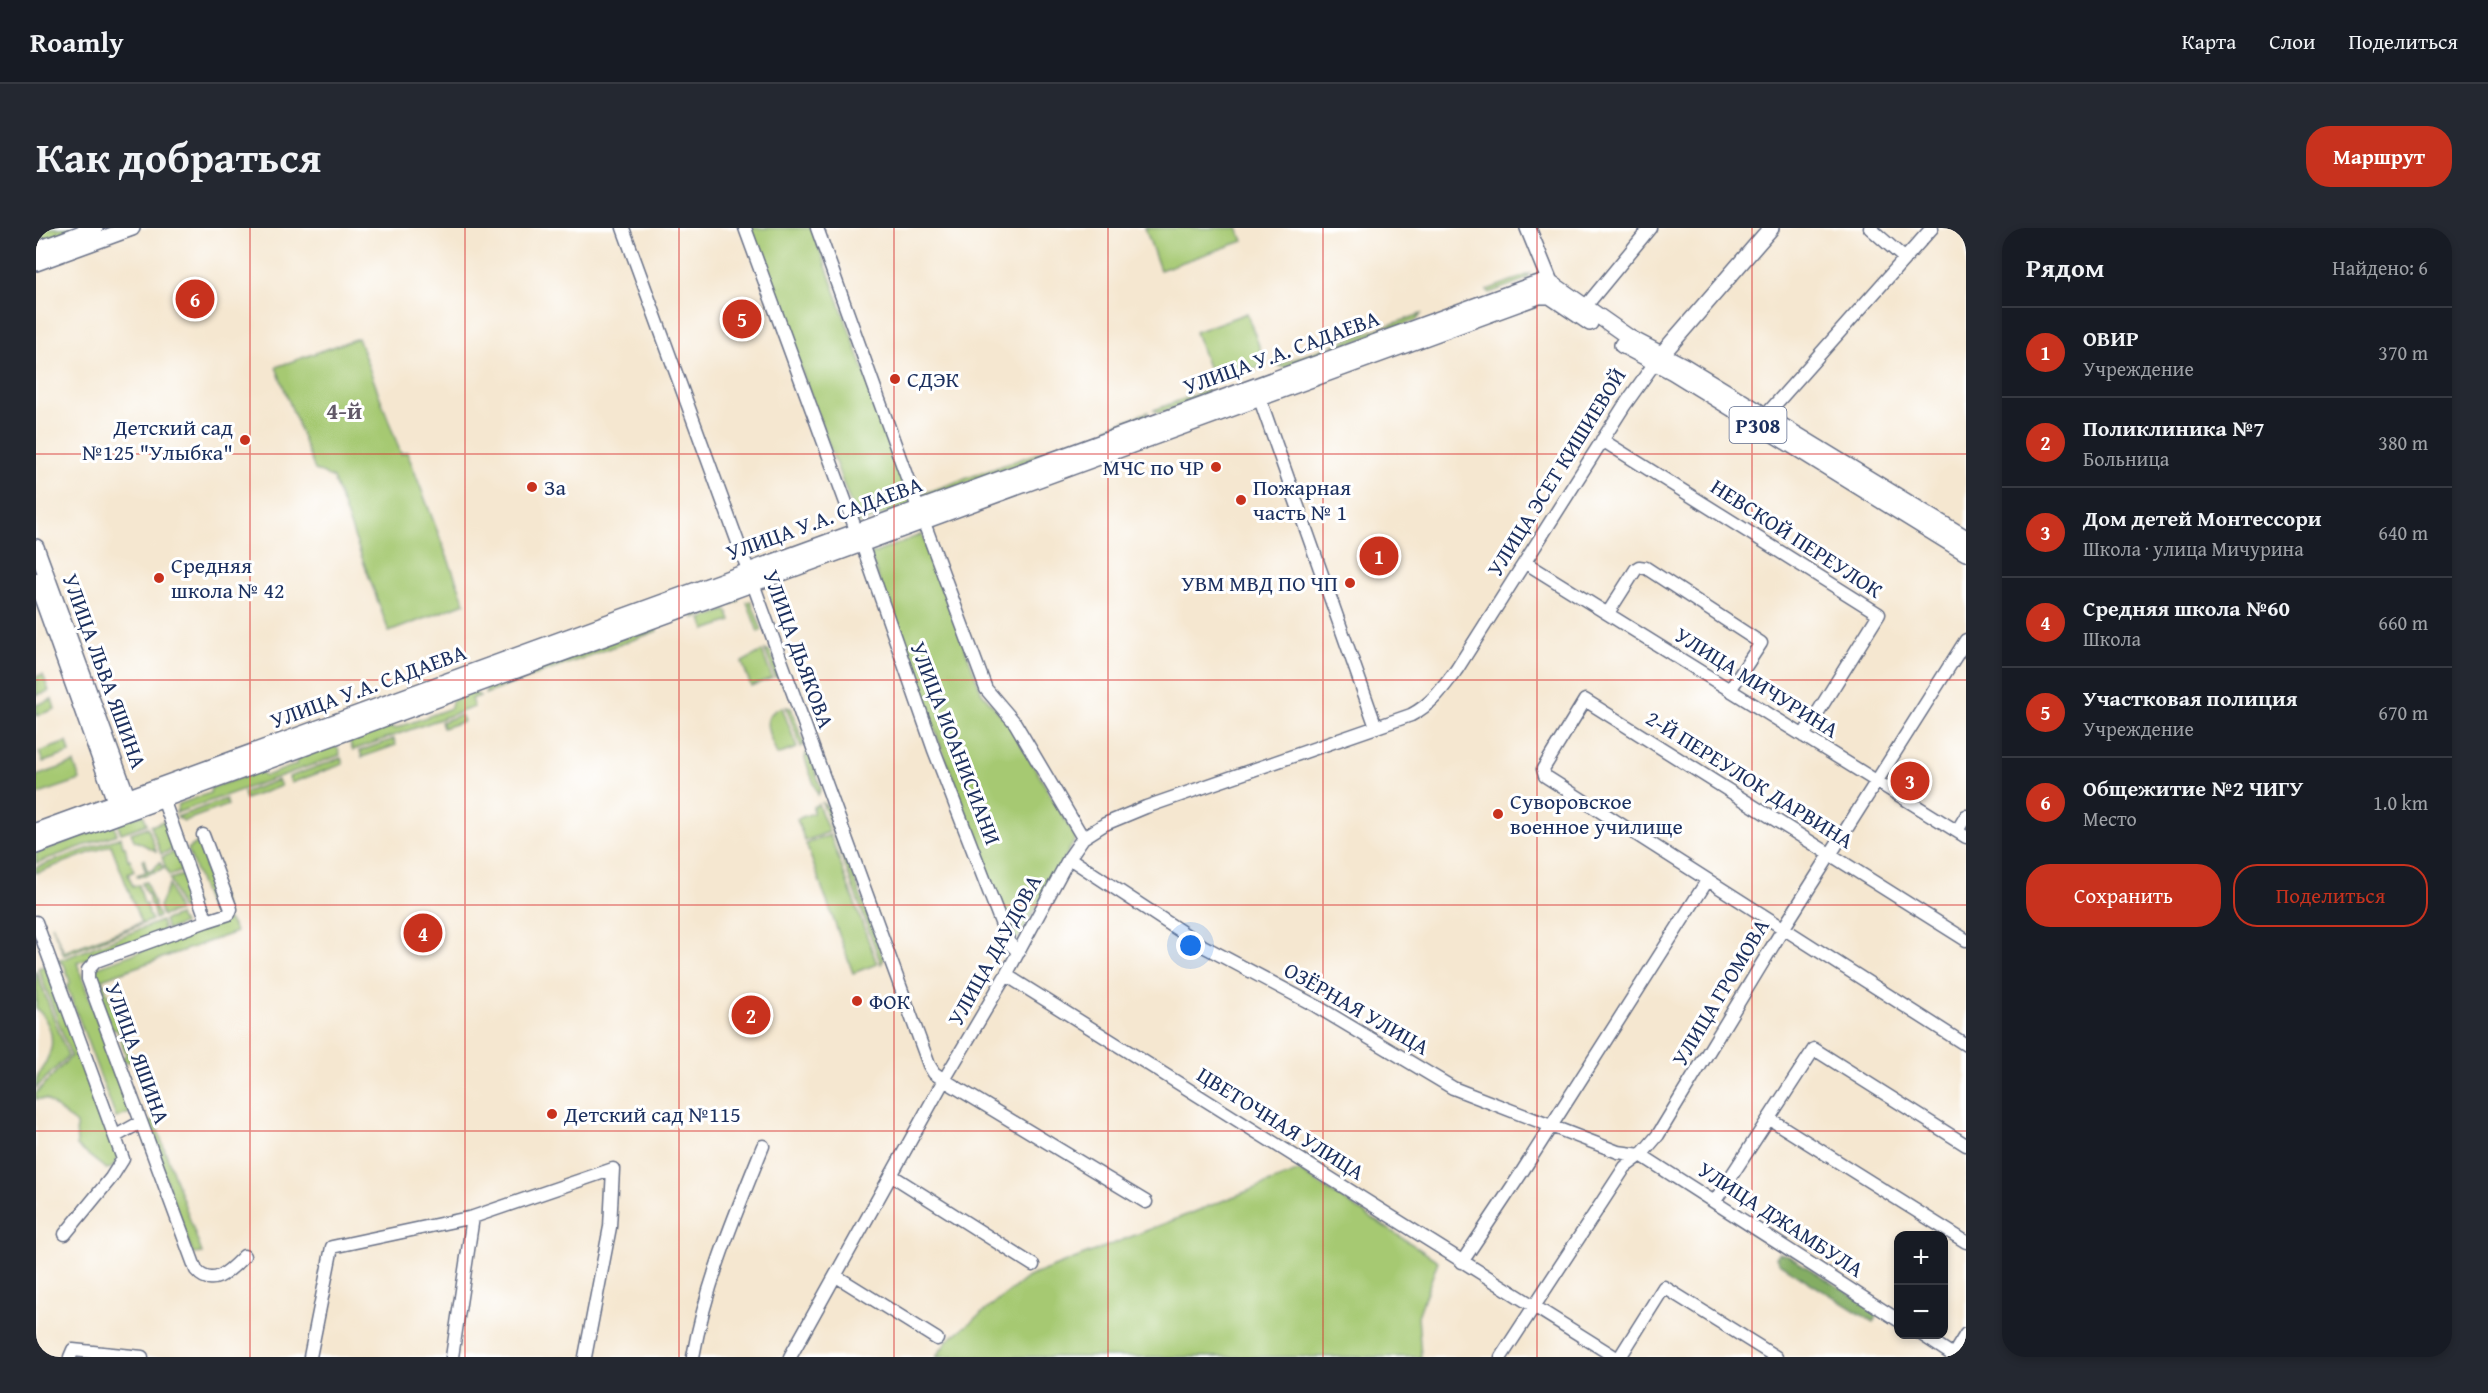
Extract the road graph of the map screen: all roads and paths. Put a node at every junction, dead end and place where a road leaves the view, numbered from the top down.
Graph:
1 (95, 228) edge
2 (132, 228) edge
3 (623, 228) edge
4 (745, 228) edge
5 (817, 228) edge
6 (1528, 228) edge
7 (1650, 228) edge
8 (1771, 228) edge
9 (1870, 228) edge
10 (1932, 228) edge
11 (36, 250) edge
12 (1904, 258) junction
13 (36, 263) edge
14 (1550, 289) junction
15 (1585, 307) junction
16 (1658, 359) junction
17 (1257, 392) junction
18 (1765, 416) junction
19 (1602, 440) junction
20 (921, 514) junction
21 (859, 537) junction
22 (1966, 538) edge
23 (36, 547) edge
24 (1966, 553) edge
25 (1526, 562) junction
26 (750, 577) junction
27 (36, 581) edge
28 (1608, 613) junction
29 (1966, 640) edge
30 (1730, 690) junction
31 (1376, 727) junction
32 (1803, 736) junction
33 (1875, 782) junction
34 (163, 799) junction
35 (124, 806) junction
36 (1966, 816) edge
37 (36, 831) edge
38 (1961, 834) edge
39 (203, 835) dead end
40 (1083, 838) junction
41 (36, 846) edge
42 (1830, 855) junction
43 (1069, 858) junction
44 (1707, 881) junction
45 (207, 921) junction
46 (36, 922) edge
47 (1783, 929) junction
48 (1966, 940) edge
49 (1019, 952) junction
50 (1006, 975) junction
51 (1966, 1045) edge
52 (944, 1080) junction
53 (1770, 1119) junction
54 (141, 1122) junction
55 (1551, 1126) junction
56 (116, 1136) junction
57 (1966, 1145) edge
58 (763, 1146) dead end
59 (1641, 1155) junction
60 (891, 1175) junction
61 (1715, 1201) junction
62 (1146, 1202) dead end
63 (473, 1217) junction
64 (65, 1234) dead end
65 (1966, 1242) edge
66 (244, 1256) dead end
67 (1462, 1262) junction
68 (1033, 1265) dead end
69 (836, 1276) junction
70 (1534, 1307) junction
71 (1894, 1317) edge
72 (1966, 1335) edge
73 (937, 1338) dead end
74 (1927, 1339) edge
75 (72, 1353) edge
76 (1954, 1356) edge
77 (142, 1357) edge
78 (310, 1357) edge
79 (452, 1357) edge
80 (585, 1357) edge
81 (693, 1357) edge
82 (790, 1357) edge
83 (1501, 1357) edge
84 (1615, 1357) edge
85 (1620, 1357) edge
86 (1776, 1357) edge

1 - 11 main road
2 - 13 main road
3 - 26 street, УЛИЦА ДЬЯКОВА
4 - 21 street, УЛИЦА ИОАНИСИАНИ
5 - 20 street
6 - 14 main road
7 - 15 street
8 - 16 main road, УЛИЦА ЭСЕТ КИШИЕВОЙ
9 - 12 street
10 - 12 street
12 - 18 street
14 - 15 main road, P308
14 - 16 main road, P308
14 - 17 main road, УЛИЦА У.А. САДАЕВА
15 - 16 main road, P308
16 - 18 main road, P308
16 - 19 street, УЛИЦА ЭСЕТ КИШИЕВОЙ
16 - 24 main road, P308
17 - 20 main road, УЛИЦА У.А. САДАЕВА
17 - 31 street
18 - 22 main road, P308
19 - 25 street, УЛИЦА ЭСЕТ КИШИЕВОЙ
19 - 32 street, НЕВСКОЙ ПЕРЕУЛОК
20 - 21 main road, УЛИЦА У.А. САДАЕВА
20 - 40 street
21 - 26 main road, УЛИЦА У.А. САДАЕВА
21 - 49 street, УЛИЦА ИОАНИСИАНИ
23 - 35 main road, УЛИЦА ЛЬВА ЯШИНА
25 - 28 street, УЛИЦА МИЧУРИНА
25 - 31 street, УЛИЦА ЭСЕТ КИШИЕВОЙ
26 - 34 main road, УЛИЦА У.А. САДАЕВА
26 - 35 main road, УЛИЦА У.А. САДАЕВА
26 - 52 street, УЛИЦА ДЬЯКОВА
27 - 35 main road, УЛИЦА ЛЬВА ЯШИНА
28 - 30 street, УЛИЦА МИЧУРИНА
28 - 30 street
29 - 33 street, УЛИЦА ГРОМОВА
30 - 32 street, УЛИЦА МИЧУРИНА
31 - 40 street, УЛИЦА ДАУДОВА
32 - 33 street, УЛИЦА МИЧУРИНА
33 - 38 street, УЛИЦА МИЧУРИНА
33 - 42 street, УЛИЦА ГРОМОВА
34 - 35 main road, УЛИЦА У.А. САДАЕВА
34 - 45 street
35 - 37 main road
35 - 41 main road
36 - 38 street
39 - 45 street
40 - 43 street, УЛИЦА ДАУДОВА
42 - 44 street, 2-Й ПЕРЕУЛОК ДАРВИНА
42 - 47 street, УЛИЦА ГРОМОВА
42 - 48 street, 2-Й ПЕРЕУЛОК ДАРВИНА
43 - 49 street, УЛИЦА ДАУДОВА
43 - 55 street, ОЗЁРНАЯ УЛИЦА
44 - 47 street
44 - 55 street
45 - 54 street, УЛИЦА ЯШИНА
46 - 56 street
47 - 51 street
47 - 59 street, УЛИЦА ГРОМОВА
49 - 50 street, УЛИЦА ДАУДОВА
50 - 52 street, УЛИЦА ДАУДОВА
50 - 67 street, ЦВЕТОЧНАЯ УЛИЦА
52 - 60 street, УЛИЦА ДАУДОВА
52 - 62 street
53 - 57 street
53 - 61 street
53 - 65 street
54 - 56 street
54 - 66 street, УЛИЦА ЯШИНА
55 - 59 street, ОЗЁРНАЯ УЛИЦА
55 - 67 street
56 - 64 street
58 - 81 street
59 - 61 street, УЛИЦА ДЖАМБУЛА
59 - 70 street, УЛИЦА ГРОМОВА
60 - 68 street
60 - 69 street, УЛИЦА ДАУДОВА
61 - 71 street, УЛИЦА ДЖАМБУЛА
63 - 78 street
63 - 79 street
63 - 80 street
67 - 70 street, ЦВЕТОЧНАЯ УЛИЦА
69 - 73 street
69 - 82 street, УЛИЦА ДАУДОВА
70 - 83 street, УЛИЦА ГРОМОВА
70 - 84 street, ЦВЕТОЧНАЯ УЛИЦА
72 - 76 street
74 - 76 street
75 - 77 street
85 - 86 street

